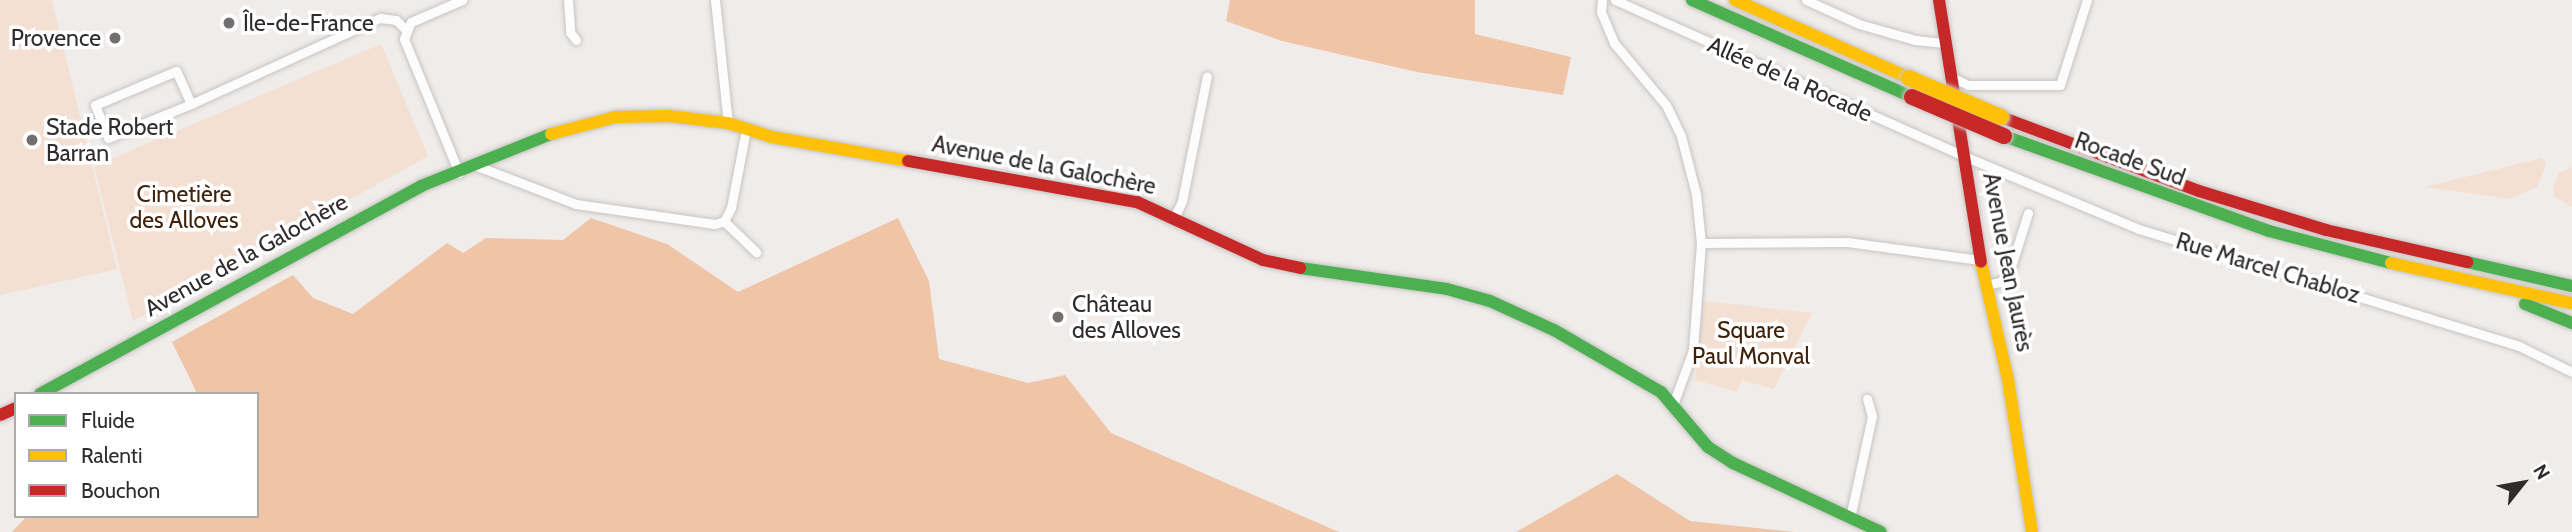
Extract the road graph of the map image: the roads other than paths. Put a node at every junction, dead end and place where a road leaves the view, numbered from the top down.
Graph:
1 (462, 0) edge
2 (568, 0) edge
3 (715, 0) edge
4 (1602, 0) edge
5 (1615, 0) edge
6 (1692, 0) edge
7 (1735, 0) edge
8 (1806, 0) edge
9 (1939, 0) edge
10 (2087, 0) edge
11 (405, 29) junction
12 (576, 40) dead end
13 (1945, 43) junction
14 (1207, 76) dead end
15 (1951, 77) junction
16 (191, 104) junction
17 (728, 123) junction
18 (746, 128) junction
19 (1966, 157) junction
20 (478, 166) junction
21 (459, 173) junction
22 (2028, 213) dead end
23 (1175, 216) junction
24 (724, 221) junction
25 (1701, 243) junction
26 (756, 252) dead end
27 (1980, 260) junction
28 (2485, 270) junction
29 (2572, 274) edge
30 (2455, 280) junction
31 (1985, 285) junction
32 (2572, 286) edge
33 (2572, 303) edge
34 (2572, 323) edge
35 (2572, 372) edge
36 (44, 392) edge
37 (1867, 399) dead end
38 (1674, 402) junction
39 (1850, 518) junction
40 (1881, 532) edge
41 (2032, 532) edge

1 - 11 street
2 - 12 street
3 - 17 street
4 - 25 street
5 - 19 street, Allée de la Rocade
6 - 30 main road, Rocade Sud, bridge
7 - 28 main road, Rocade Sud, bridge
8 - 13 street
9 - 13 main road, Avenue Jean Jaurès
10 - 15 street
11 - 16 street
11 - 21 street
13 - 15 main road, Avenue Jean Jaurès
14 - 23 street
15 - 19 main road, Avenue Jean Jaurès
16 - 16 street
17 - 18 main road, Avenue de la Galochère
17 - 20 main road, Avenue de la Galochère
18 - 23 main road, Avenue de la Galochère
18 - 24 street
19 - 27 main road, Avenue Jean Jaurès
19 - 35 street, Rue Marcel Chabloz
20 - 21 main road, Avenue de la Galochère
20 - 24 street
21 - 36 main road, Avenue de la Galochère
22 - 31 street
23 - 38 main road, Avenue de la Galochère
24 - 26 street
25 - 27 street
25 - 38 street
27 - 31 main road, Avenue Jean Jaurès
28 - 29 main road
28 - 32 main road, Rocade Sud
30 - 33 main road, Rocade Sud
30 - 34 main road
31 - 41 main road, Avenue Jean Jaurès
37 - 39 street
38 - 39 main road, Avenue de la Galochère
39 - 40 main road, Avenue de la Galochère

